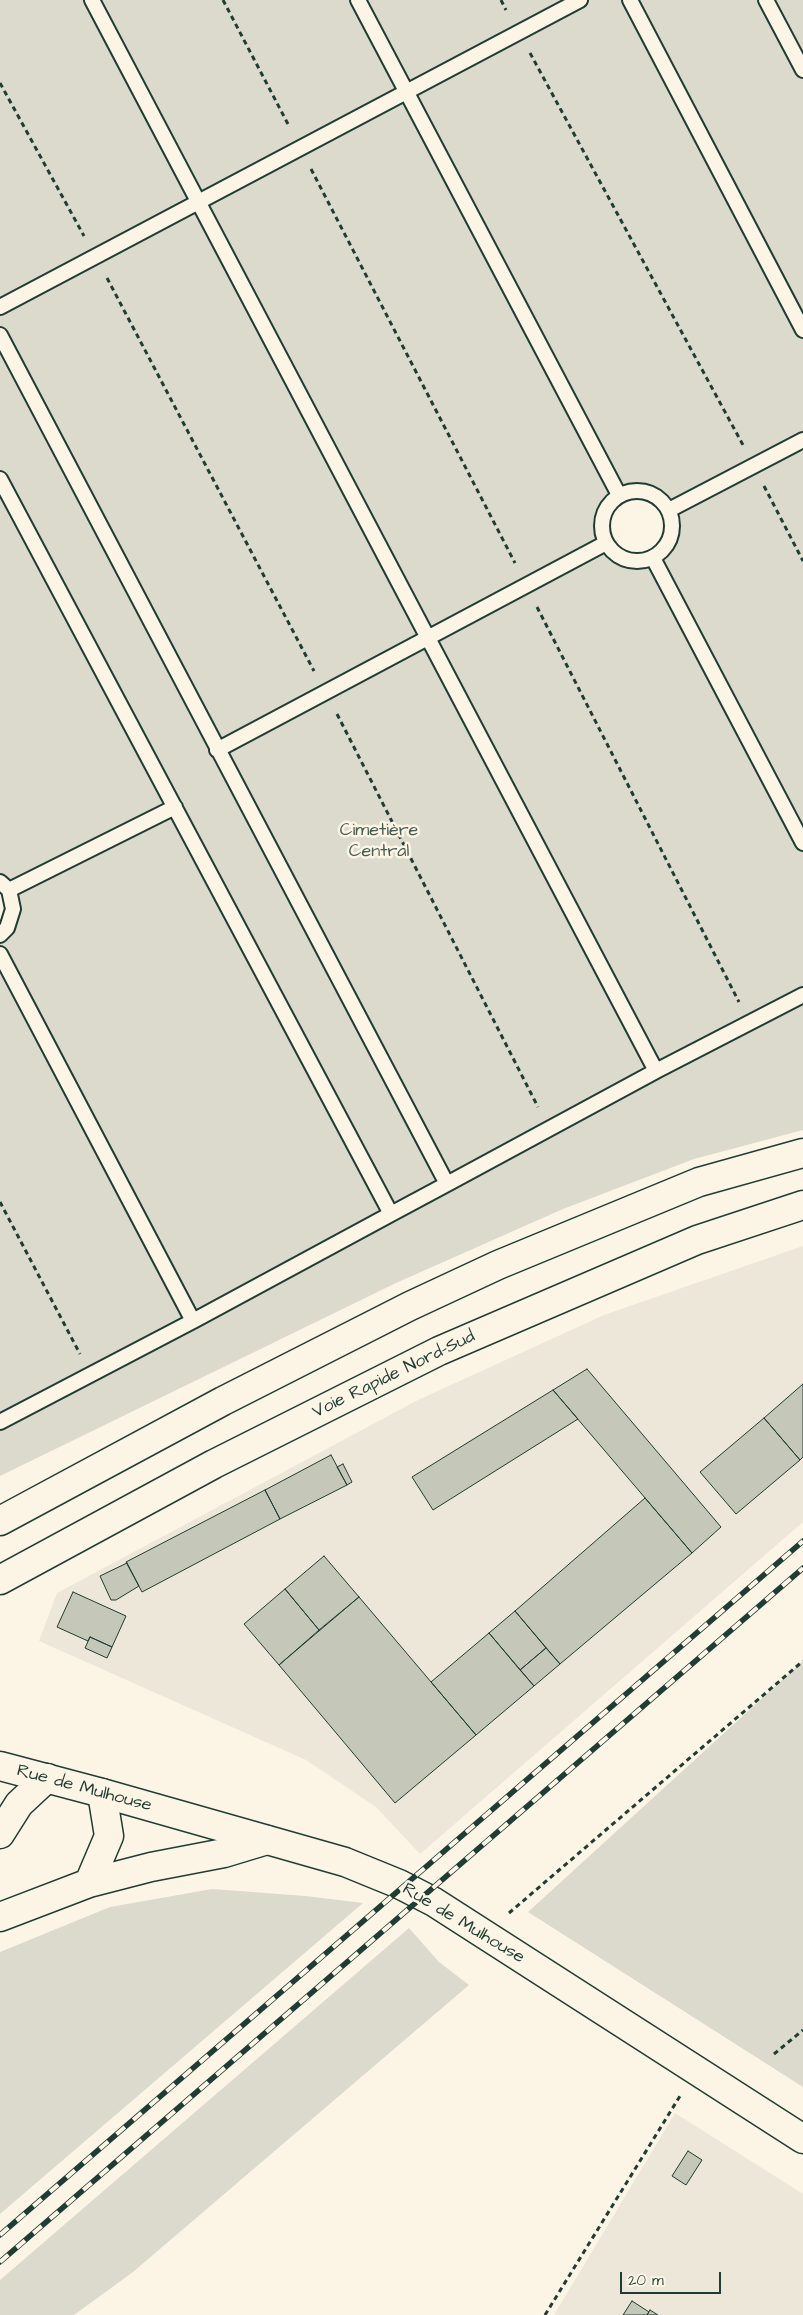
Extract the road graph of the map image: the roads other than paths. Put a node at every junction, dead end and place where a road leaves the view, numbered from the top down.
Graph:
1 (92, 0) edge
2 (358, 0) edge
3 (580, 0) edge
4 (630, 0) edge
5 (766, 0) edge
6 (803, 70) edge
7 (407, 91) junction
8 (199, 201) junction
9 (0, 307) edge
10 (803, 330) edge
11 (0, 336) edge
12 (803, 440) edge
13 (0, 479) edge
14 (619, 495) junction
15 (669, 510) junction
16 (606, 543) junction
17 (653, 558) junction
18 (427, 639) junction
19 (217, 750) junction
20 (175, 807) junction
21 (803, 843) edge
22 (4, 886) edge
23 (0, 934) edge
24 (0, 954) edge
25 (803, 995) edge
26 (656, 1071) junction
27 (803, 1153) edge
28 (447, 1184) junction
29 (803, 1204) edge
30 (390, 1214) junction
31 (193, 1321) junction
32 (0, 1422) edge
33 (68, 1484) junction
34 (0, 1503) edge
35 (0, 1521) edge
36 (0, 1580) edge
37 (0, 1766) edge
38 (47, 1778) junction
39 (102, 1792) junction
40 (0, 1834) edge
41 (267, 1840) junction
42 (88, 1882) junction
43 (0, 1917) edge
44 (803, 2138) edge

1 - 8 lane
2 - 7 lane
3 - 7 lane
4 - 10 lane
5 - 6 lane
7 - 8 lane
7 - 14 lane
8 - 9 lane
8 - 18 lane
11 - 19 lane
12 - 15 lane
13 - 20 lane
14 - 15 lane
14 - 16 lane
15 - 17 lane
16 - 17 lane
16 - 18 lane
17 - 21 lane
18 - 19 lane
18 - 26 lane
19 - 28 lane
20 - 22 lane
20 - 30 lane
22 - 23 lane
24 - 31 lane
25 - 26 lane
26 - 28 lane
27 - 33 main road
28 - 30 lane
29 - 36 main road, Voie Rapide Nord-Sud
30 - 31 lane
31 - 32 lane
33 - 34 main road
33 - 35 main road
37 - 38 main road, Rue de Mulhouse
38 - 39 main road, Rue de Mulhouse
38 - 40 main road
39 - 41 main road, Rue de Mulhouse
39 - 42 main road
41 - 42 main road
41 - 44 main road, Rue de Mulhouse
42 - 43 main road

